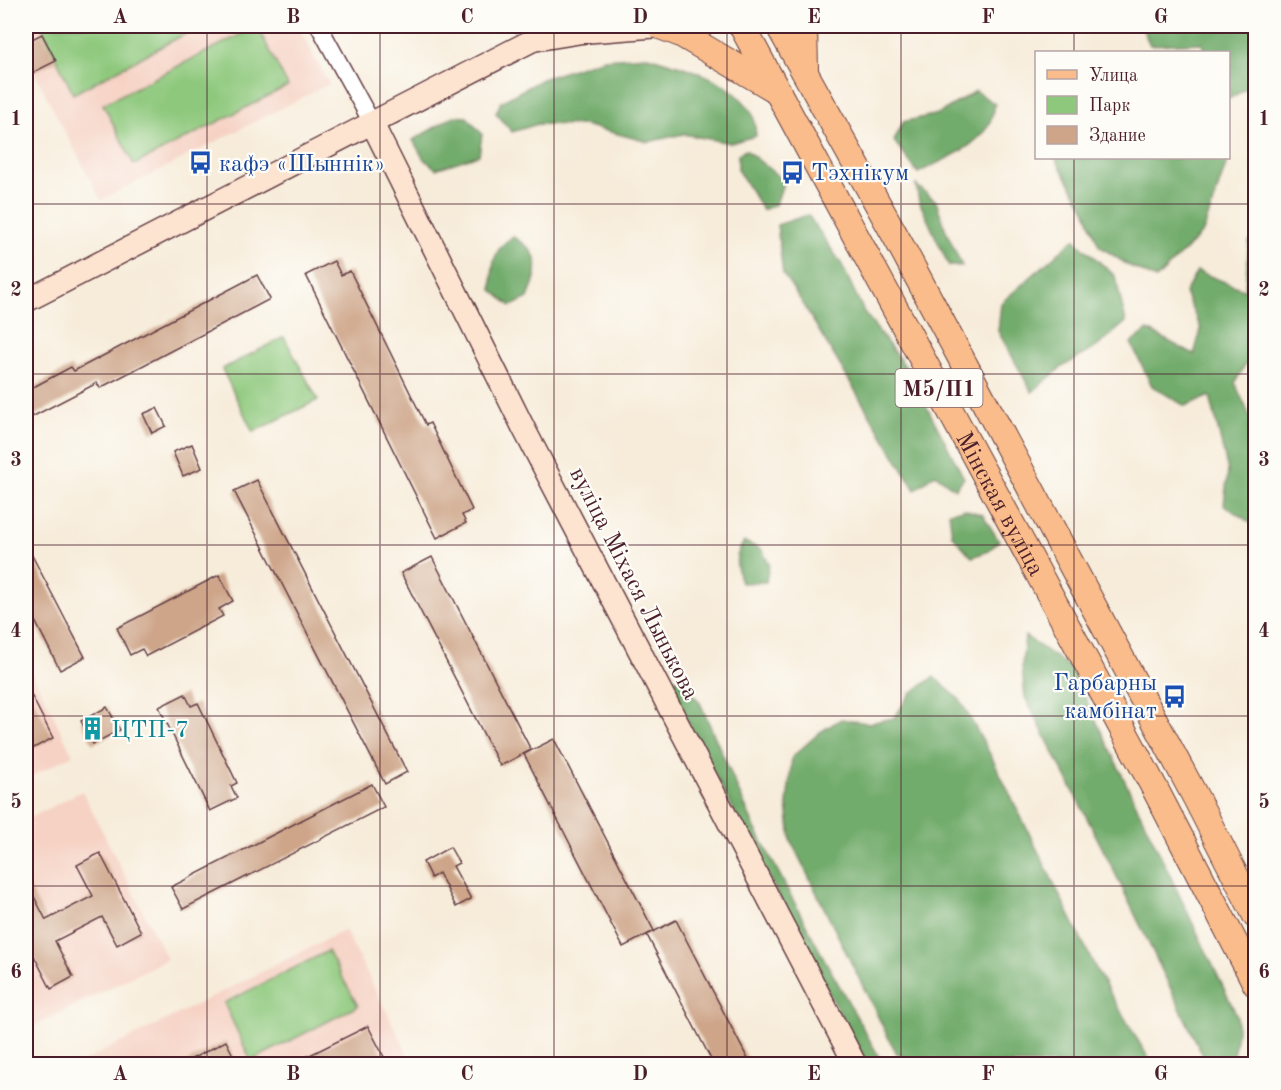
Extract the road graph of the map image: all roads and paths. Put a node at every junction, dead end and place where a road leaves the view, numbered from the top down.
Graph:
1 (318, 26) edge
2 (779, 26) edge
3 (804, 26) edge
4 (748, 27) edge
5 (667, 29) edge
6 (540, 33) edge
7 (805, 73) junction
8 (778, 91) junction
9 (372, 123) junction
10 (26, 301) edge
11 (1256, 916) edge
12 (1256, 984) edge
13 (855, 1065) edge

1 - 9 street
2 - 7 main road, Мінская вуліца / М5/П1
3 - 7 main road
4 - 5 main road
4 - 8 main road, Мінская вуліца / М5/П1
5 - 6 street
5 - 8 main road
6 - 9 street
7 - 11 main road, Мінская вуліца / М5/П1
8 - 12 main road, Мінская вуліца / М5/П1
9 - 10 street
9 - 13 street, вуліца Міхася Лынькова

